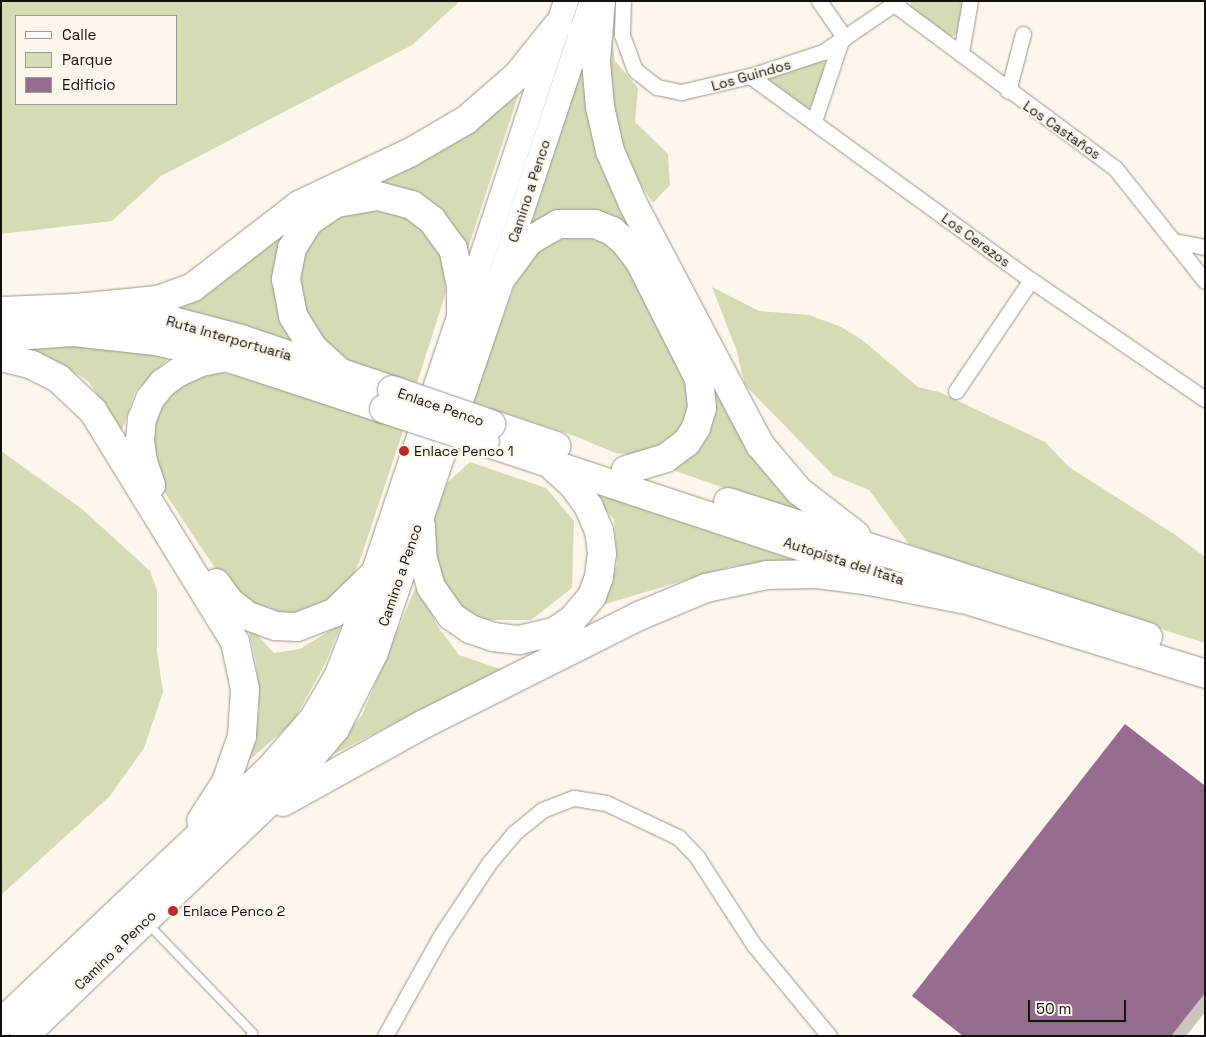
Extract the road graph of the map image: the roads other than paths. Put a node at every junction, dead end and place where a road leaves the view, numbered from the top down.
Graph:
1 (592, 1) edge
2 (600, 1) edge
3 (623, 1) edge
4 (819, 1) edge
5 (970, 1) edge
6 (896, 3) edge
7 (562, 13) edge
8 (1023, 34) dead end
9 (843, 39) junction
10 (961, 53) junction
11 (750, 76) junction
12 (1008, 91) junction
13 (814, 121) junction
14 (1174, 241) junction
15 (1205, 247) edge
16 (500, 280) junction
17 (1032, 280) junction
18 (1205, 281) edge
19 (76, 308) junction
20 (1, 311) edge
21 (462, 317) junction
22 (1, 337) edge
23 (1, 357) edge
24 (226, 357) junction
25 (341, 373) junction
26 (956, 391) dead end
27 (388, 400) junction
28 (1205, 400) edge
29 (440, 420) junction
30 (488, 433) junction
31 (548, 463) junction
32 (626, 470) junction
33 (422, 511) junction
34 (887, 554) junction
35 (378, 568) junction
36 (961, 599) junction
37 (1205, 655) edge
38 (1205, 674) edge
39 (240, 830) junction
40 (169, 864) junction
41 (145, 920) junction
42 (1, 1023) edge
43 (27, 1035) edge
44 (250, 1036) edge
45 (386, 1036) edge
46 (829, 1036) edge

1 - 16 main road, Camino a Penco
2 - 34 highway
3 - 11 street, Los Guindos
4 - 9 street
5 - 10 street
6 - 9 street, Los Guindos
6 - 10 street, Los Castaños
7 - 19 highway
7 - 21 main road, Camino a Penco
8 - 12 street
9 - 11 street, Los Guindos
9 - 13 street
10 - 12 street, Los Castaños
11 - 13 street, Los Cerezos
12 - 14 street, Los Castaños
13 - 17 street, Los Cerezos
14 - 15 street
14 - 18 street, Los Castaños
16 - 29 highway, Camino a Penco
16 - 32 highway
17 - 26 street
17 - 28 street, Los Cerezos
19 - 20 highway, Ruta Interportuaria
19 - 25 highway, Ruta Interportuaria
21 - 25 highway
21 - 29 highway, Camino a Penco
22 - 24 highway, Ruta Interportuaria
23 - 40 highway
24 - 27 highway, Ruta Interportuaria
24 - 35 highway
25 - 27 highway, Ruta Interportuaria
27 - 30 highway, Enlace Penco, bridge
29 - 33 highway, Camino a Penco
29 - 35 highway, Camino a Penco
30 - 31 highway, Autopista del Itata
30 - 32 highway, Autopista del Itata
31 - 33 highway
31 - 36 highway, Autopista del Itata
32 - 34 highway, Autopista del Itata
33 - 39 highway, Camino a Penco
34 - 37 highway, Autopista del Itata
35 - 40 highway, Camino a Penco
36 - 38 highway, Autopista del Itata
36 - 39 highway
39 - 41 highway, Camino a Penco
40 - 42 highway, Camino a Penco
41 - 43 highway, Camino a Penco
41 - 44 lane
45 - 46 street

